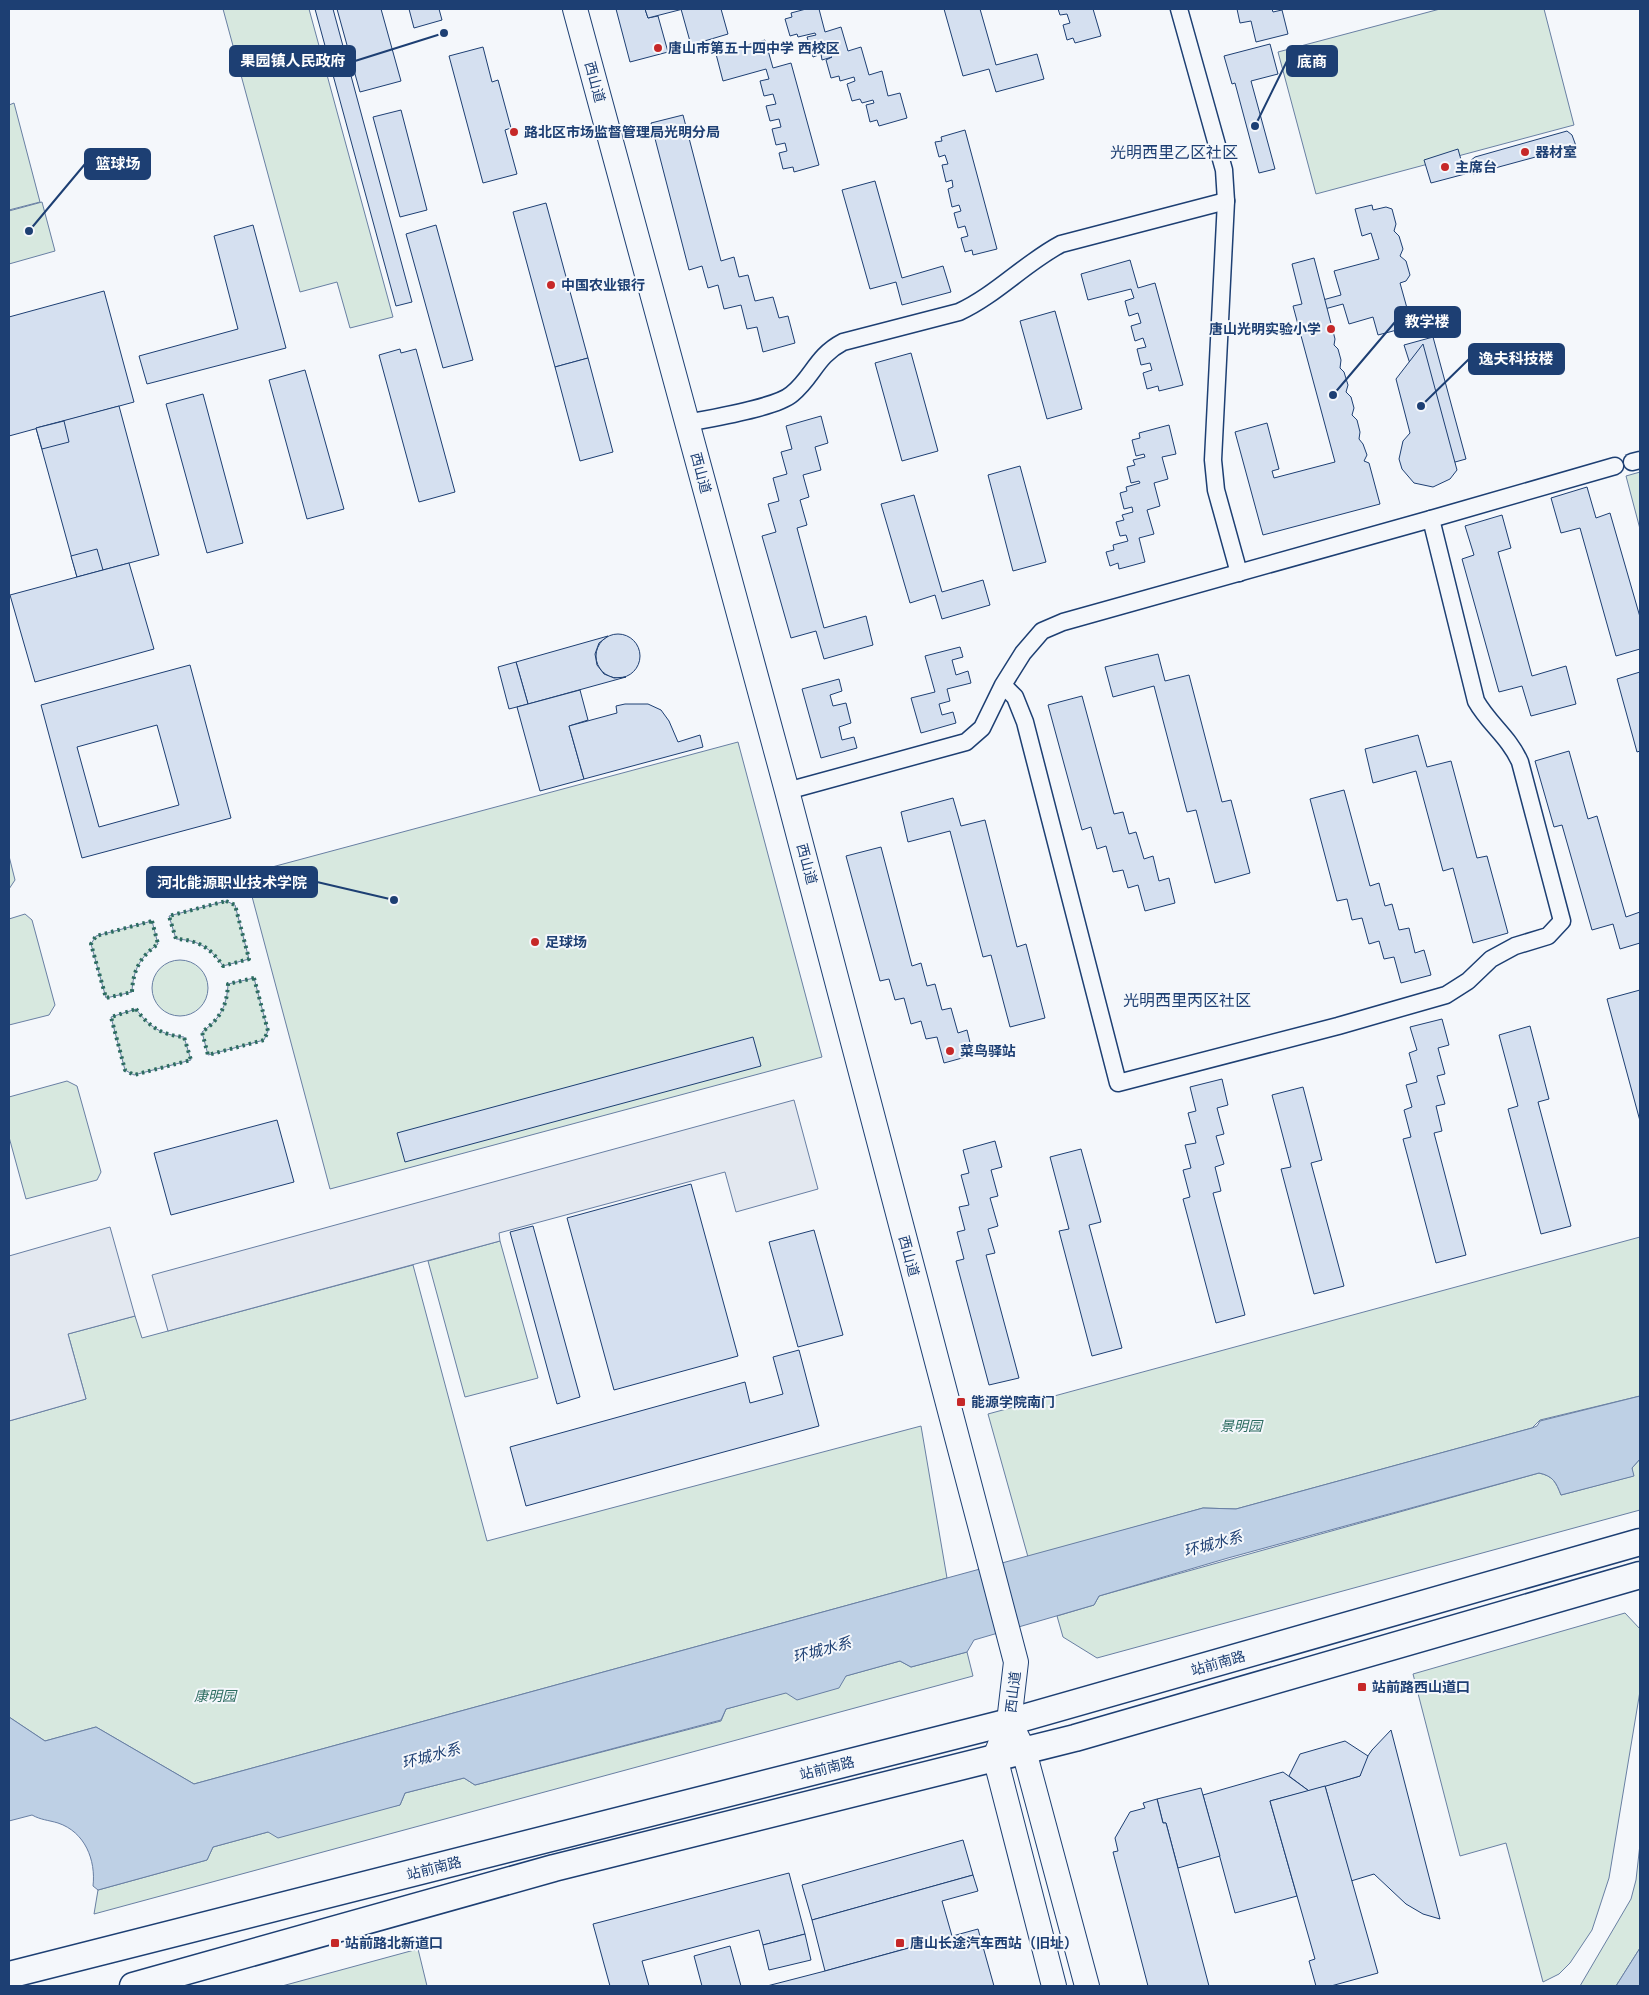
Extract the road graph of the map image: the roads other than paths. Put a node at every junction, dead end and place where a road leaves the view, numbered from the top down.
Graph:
1 (576, 9) edge
2 (1179, 9) edge
3 (1226, 201) junction
4 (688, 424) junction
5 (1615, 466) dead end
6 (1431, 519) junction
7 (1239, 573) junction
8 (1003, 685) junction
9 (788, 790) junction
10 (1640, 1542) edge
11 (1640, 1575) edge
12 (1010, 1722) junction
13 (1024, 1751) junction
14 (995, 1757) junction
15 (9, 1975) edge
16 (133, 1986) edge
17 (1054, 1986) edge
18 (1087, 1986) edge

1 - 4 street, 西山道
2 - 3 street
3 - 4 street
3 - 7 street
4 - 9 street, 西山道
5 - 6 street
6 - 7 street
6 - 8 street
7 - 8 street
8 - 9 street
9 - 12 street, 西山道
10 - 12 main road, 站前南路
11 - 13 main road
12 - 13 street, 西山道
12 - 14 street, 西山道
12 - 15 main road, 站前南路
13 - 14 main road
13 - 18 street, 西山道
14 - 16 main road
14 - 17 street

